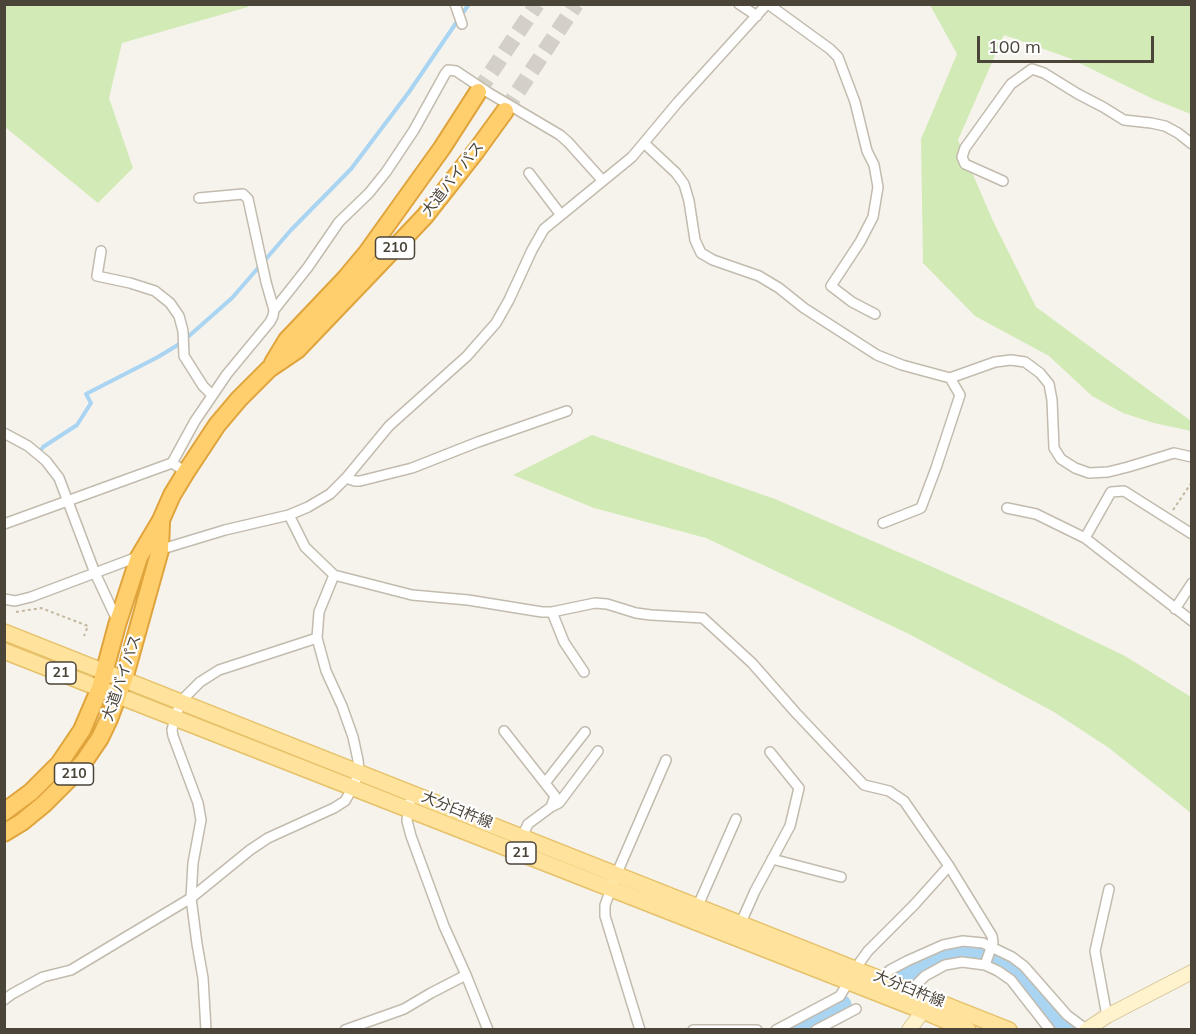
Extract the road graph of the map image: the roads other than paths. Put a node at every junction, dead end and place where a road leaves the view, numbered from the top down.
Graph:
1 (455, 4) edge
2 (739, 4) edge
3 (767, 4) edge
4 (757, 16) junction
5 (462, 24) dead end
6 (478, 92) tunnel mouth
7 (505, 111) tunnel mouth
8 (644, 143) junction
9 (1191, 144) edge
10 (529, 173) dead end
11 (603, 181) junction
12 (1003, 181) dead end
13 (199, 198) dead end
14 (561, 215) junction
15 (101, 251) dead end
16 (274, 310) junction
17 (875, 314) dead end
18 (269, 369) junction
19 (950, 378) junction
20 (212, 395) junction
21 (567, 411) dead end
22 (4, 433) edge
23 (1191, 457) edge
24 (179, 467) junction
25 (346, 478) junction
26 (68, 501) junction
27 (1007, 507) dead end
28 (289, 515) junction
29 (161, 520) junction
30 (883, 523) dead end
31 (4, 524) edge
32 (1191, 534) edge
33 (1084, 538) junction
34 (160, 550) junction
35 (139, 556) junction
36 (95, 573) junction
37 (334, 575) junction
38 (1191, 583) edge
39 (4, 599) edge
40 (1175, 609) junction
41 (552, 612) junction
42 (1191, 621) edge
43 (117, 626) junction
44 (4, 632) edge
45 (317, 638) junction
46 (4, 651) edge
47 (104, 671) junction
48 (584, 672) dead end
49 (124, 679) junction
50 (100, 688) junction
51 (118, 695) junction
52 (182, 702) junction
53 (175, 718) junction
54 (504, 731) dead end
55 (585, 732) dead end
56 (598, 751) dead end
57 (770, 752) dead end
58 (666, 760) dead end
59 (359, 772) junction
60 (545, 783) junction
61 (353, 787) junction
62 (412, 793) junction
63 (551, 807) junction
64 (408, 809) junction
65 (4, 812) edge
66 (736, 819) dead end
67 (4, 833) edge
68 (522, 836) junction
69 (516, 851) junction
70 (772, 859) junction
71 (949, 866) junction
72 (617, 873) junction
73 (841, 877) dead end
74 (611, 888) junction
75 (1109, 889) dead end
76 (191, 898) junction
77 (695, 913) junction
78 (741, 922) junction
79 (735, 937) junction
80 (992, 946) junction
81 (985, 965) junction
82 (1191, 972) edge
83 (466, 975) junction
84 (853, 975) junction
85 (881, 978) junction
86 (911, 990) junction
87 (4, 1000) edge
88 (926, 1004) junction
89 (856, 1009) dead end
90 (1107, 1016) junction
91 (206, 1029) edge
92 (345, 1029) edge
93 (488, 1029) edge
94 (640, 1029) edge
95 (693, 1029) edge
96 (757, 1029) edge
97 (776, 1029) edge
98 (816, 1029) edge
99 (909, 1029) edge
100 (968, 1029) edge
101 (1009, 1029) edge
102 (1050, 1029) edge
103 (1086, 1029) edge

1 - 5 street
2 - 4 street
3 - 4 street
3 - 17 street
4 - 8 street
6 - 18 highway, 大道バイパス / 210
7 - 18 highway, 大道バイパス / 210
8 - 11 street
8 - 19 street
9 - 12 street
10 - 14 street
11 - 14 street
11 - 16 street
13 - 16 street
14 - 25 street
15 - 20 street
16 - 20 street
18 - 24 highway, 大道バイパス / 210
19 - 23 street
19 - 30 street
20 - 24 street
21 - 25 street
22 - 26 street
24 - 26 street
24 - 29 highway, 大道バイパス / 210
25 - 28 street
26 - 31 street
26 - 36 street
27 - 33 street
28 - 34 street
28 - 37 street
29 - 34 highway, 大道バイパス / 210
29 - 35 highway, 大道バイパス / 210
32 - 33 street
33 - 40 street
34 - 35 street
34 - 49 highway, 大道バイパス / 210
35 - 36 street
35 - 43 highway, 大道バイパス / 210
36 - 39 street
36 - 43 street
37 - 41 street
37 - 45 street
38 - 40 street
40 - 42 street
41 - 48 street
41 - 71 street
43 - 47 highway, 大道バイパス / 210
44 - 47 main road, 大分臼杵線 / 21
45 - 52 street
45 - 59 street
46 - 50 main road, 大分臼杵線 / 21
47 - 49 main road, 大分臼杵線 / 21
47 - 50 highway, 大道バイパス / 210
49 - 51 highway, 大道バイパス / 210
49 - 52 main road, 大分臼杵線 / 21
50 - 51 main road, 大分臼杵線 / 21
50 - 65 highway, 大道バイパス / 210
51 - 53 main road, 大分臼杵線 / 21
51 - 67 highway, 大道バイパス / 210
52 - 53 street
52 - 59 main road, 大分臼杵線 / 21
53 - 61 main road, 大分臼杵線 / 21
53 - 76 street
54 - 60 street
55 - 60 street
56 - 63 street
57 - 70 street
58 - 72 street
59 - 61 street
59 - 62 main road, 大分臼杵線 / 21
60 - 63 street
61 - 64 main road, 大分臼杵線 / 21
61 - 76 street
62 - 64 street
62 - 68 main road, 大分臼杵線 / 21
63 - 68 street
64 - 69 main road, 大分臼杵線 / 21
64 - 83 street
66 - 77 street
68 - 69 street
68 - 72 main road, 大分臼杵線 / 21
69 - 74 main road, 大分臼杵線 / 21
70 - 73 street
70 - 78 street
71 - 80 street
71 - 84 street
72 - 74 street
72 - 77 main road, 大分臼杵線 / 21
74 - 77 main road, 大分臼杵線 / 21
74 - 94 street
75 - 90 street
76 - 87 street
76 - 91 street
77 - 78 main road, 大分臼杵線 / 21
77 - 79 main road, 大分臼杵線 / 21
78 - 79 street
78 - 84 main road, 大分臼杵線 / 21
79 - 84 main road, 大分臼杵線 / 21
80 - 81 street
80 - 85 street
80 - 103 street
81 - 86 street
81 - 102 street
82 - 90 street
83 - 92 street
83 - 93 street
84 - 85 main road, 大分臼杵線 / 21
84 - 88 main road, 大分臼杵線 / 21
84 - 97 street
85 - 86 main road, 大分臼杵線 / 21
86 - 88 main road, 大分臼杵線 / 21
88 - 99 street
88 - 100 main road, 大分臼杵線 / 21
88 - 101 main road, 大分臼杵線 / 21
89 - 98 street
90 - 103 street
95 - 96 street

